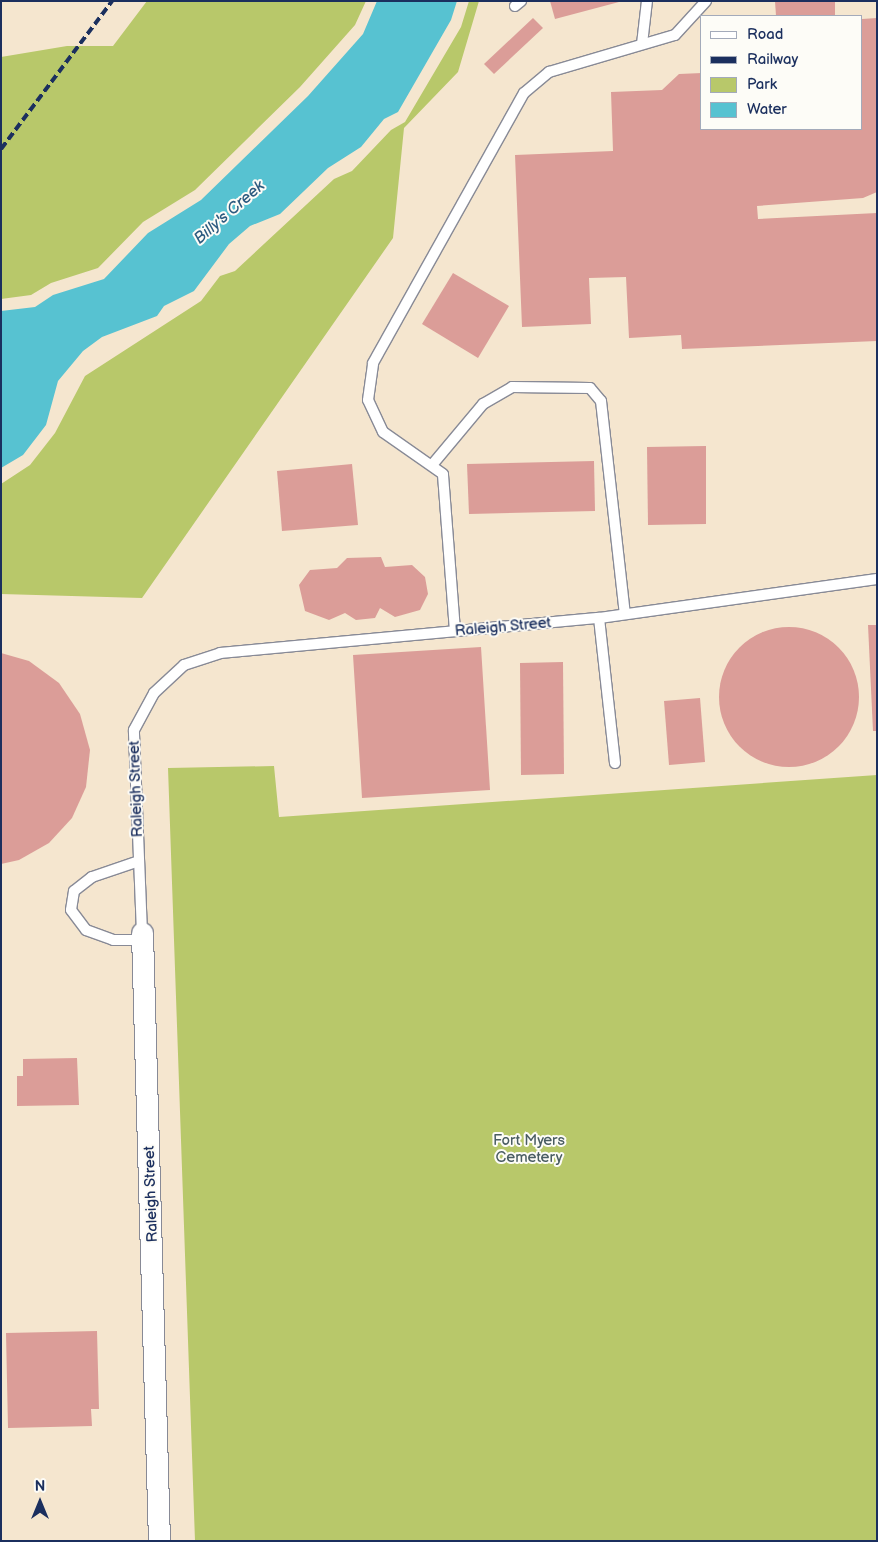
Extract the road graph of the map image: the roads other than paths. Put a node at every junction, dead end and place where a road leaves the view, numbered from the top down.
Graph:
1 (647, 1) edge
2 (706, 1) edge
3 (642, 44) junction
4 (432, 465) junction
5 (877, 579) edge
6 (625, 614) junction
7 (599, 618) junction
8 (455, 631) junction
9 (615, 763) dead end
10 (139, 861) junction
11 (142, 937) junction
12 (159, 1541) edge

1 - 3 lane
2 - 3 lane
3 - 4 lane
4 - 6 lane
4 - 8 lane
5 - 6 lane, Raleigh Street
6 - 7 lane, Raleigh Street
7 - 8 lane, Raleigh Street
7 - 9 lane
8 - 10 lane, Raleigh Street
10 - 11 lane, Raleigh Street
10 - 11 lane
11 - 12 street, Raleigh Street

